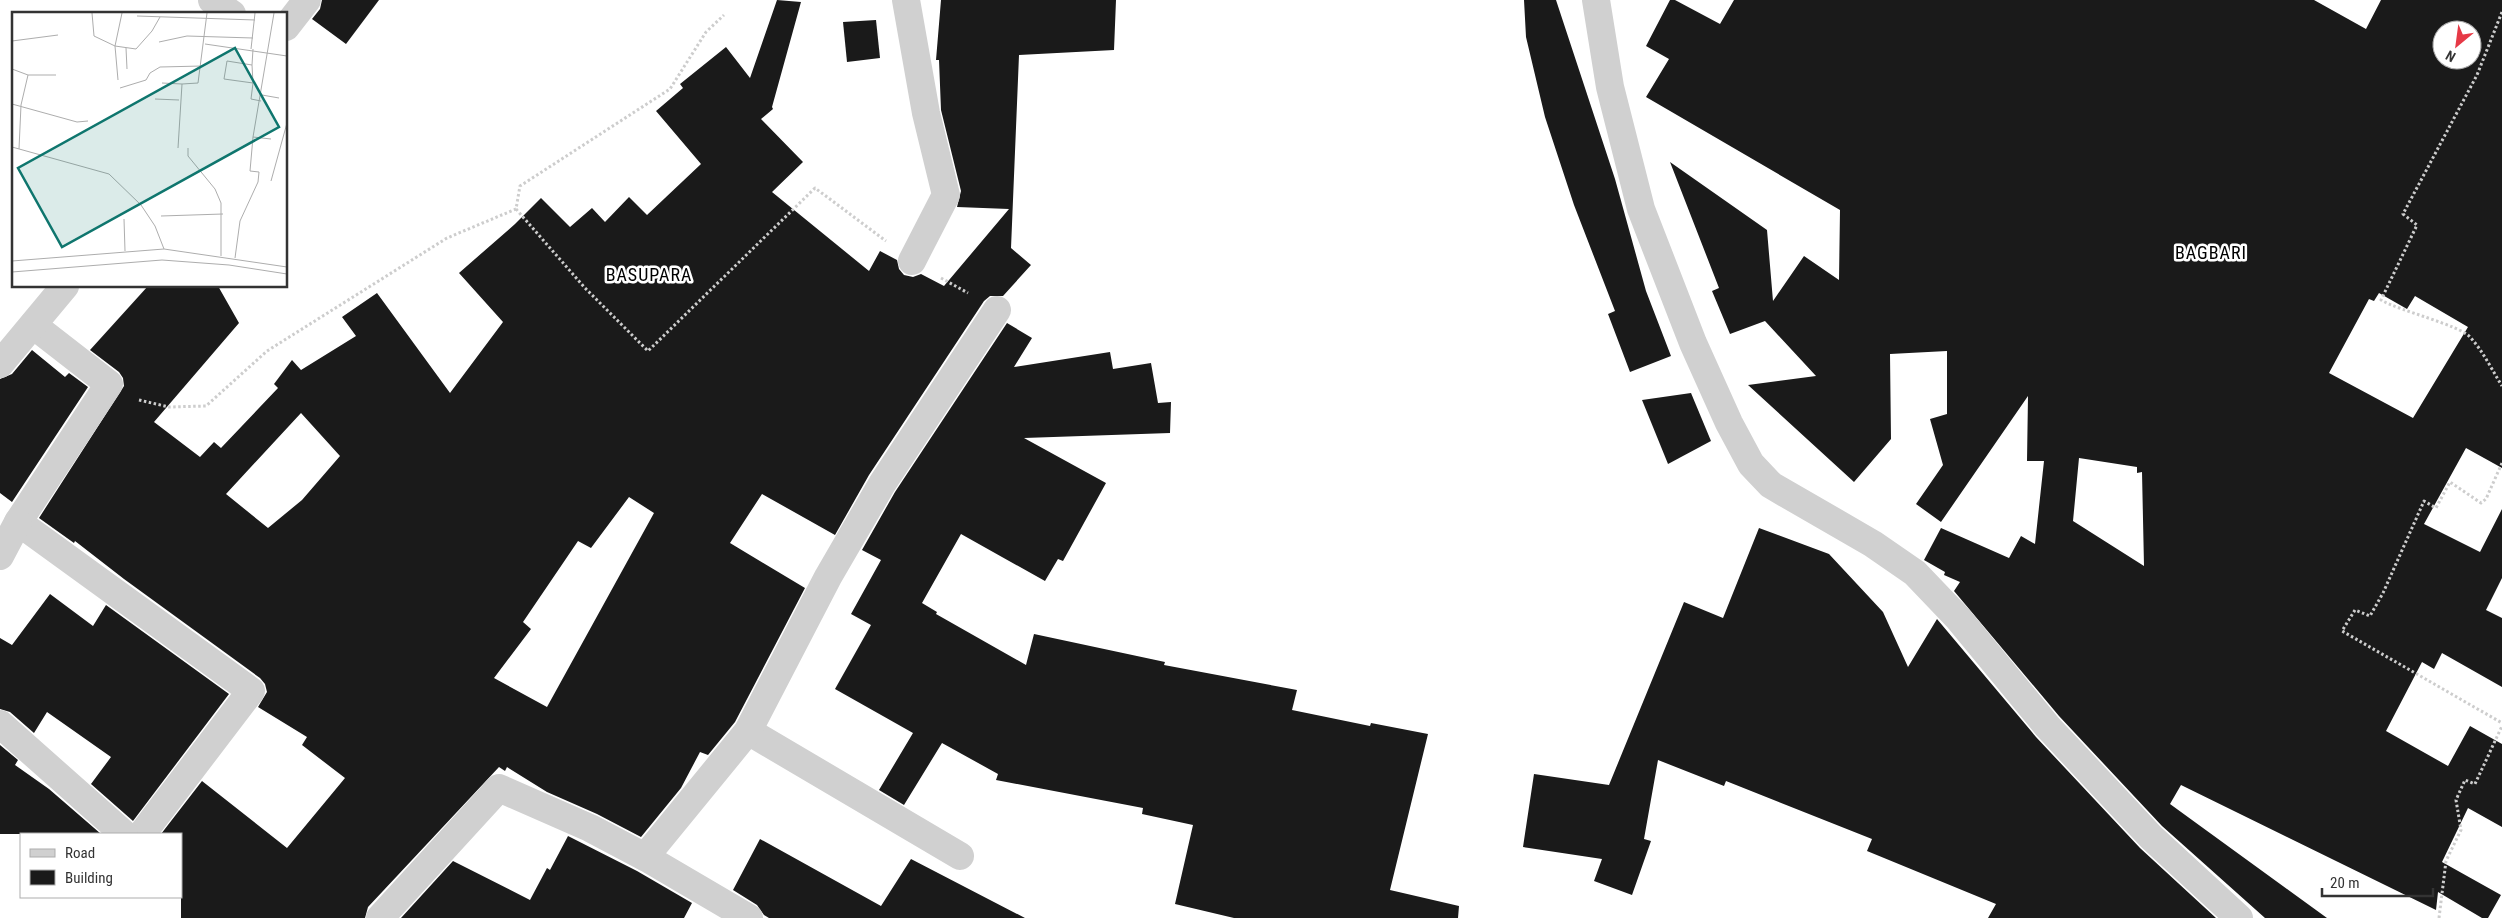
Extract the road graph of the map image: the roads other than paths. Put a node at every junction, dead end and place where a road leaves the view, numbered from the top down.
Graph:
1 (212, 0) edge
2 (307, 0) edge
3 (906, 0) edge
4 (1596, 0) edge
5 (229, 12) edge
6 (288, 24) edge
7 (912, 261) road end
8 (63, 288) edge
9 (998, 310) road end
10 (33, 325) junction
11 (0, 364) edge
12 (18, 522) junction
13 (0, 556) edge
14 (0, 724) edge
15 (748, 731) junction
16 (123, 833) edge
17 (143, 833) edge
18 (960, 856) dead end
19 (645, 858) junction
20 (380, 918) edge
21 (749, 918) edge
22 (2239, 918) edge

1 - 5 street
2 - 6 street
3 - 7 street
4 - 22 street
8 - 10 street
9 - 15 street
10 - 11 street
10 - 12 street
12 - 13 street
12 - 17 street
14 - 16 street
15 - 18 street
15 - 19 street
19 - 20 street
19 - 21 street

